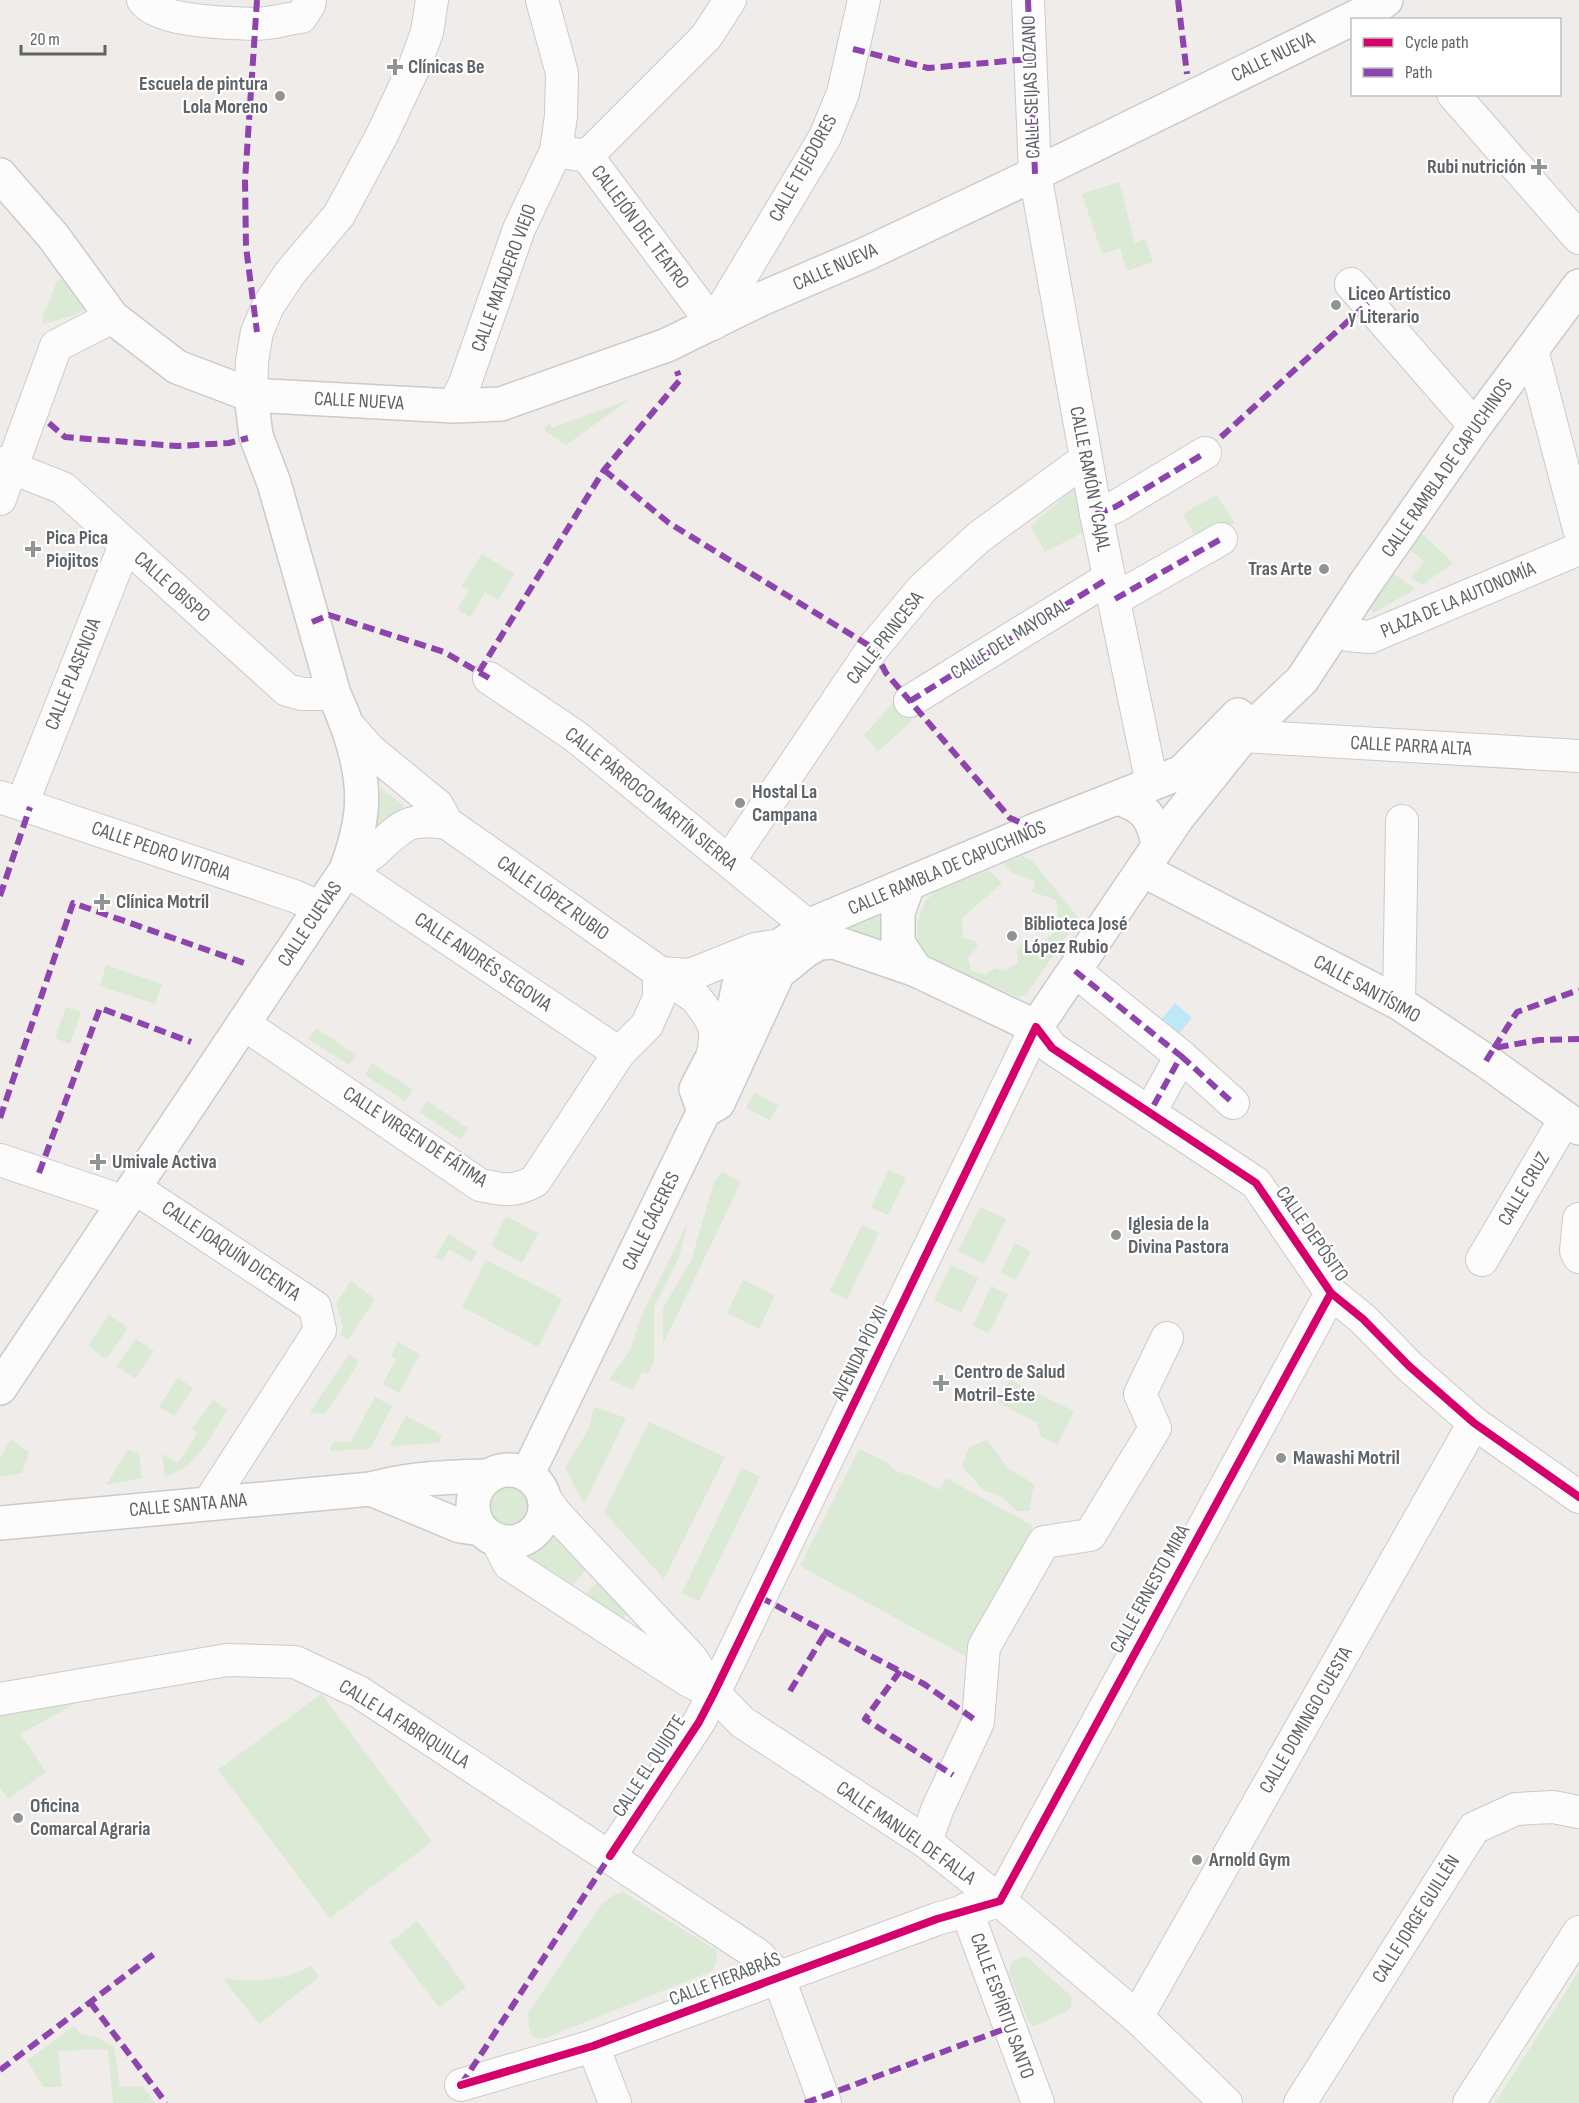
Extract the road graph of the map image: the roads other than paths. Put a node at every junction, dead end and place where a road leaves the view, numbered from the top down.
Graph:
1 (143, 0) edge
2 (310, 0) edge
3 (432, 0) edge
4 (542, 0) edge
5 (730, 0) edge
6 (864, 0) edge
7 (1028, 0) edge
8 (1383, 9) edge
9 (1364, 18) edge
10 (1351, 24) edge
11 (1456, 96) edge
12 (555, 151) junction
13 (587, 156) junction
14 (1035, 174) junction
15 (0, 175) edge
16 (1579, 238) edge
17 (1351, 284) dead end
18 (1579, 286) edge
19 (112, 317) junction
20 (713, 324) junction
21 (1532, 350) junction
22 (251, 395) junction
23 (454, 405) junction
24 (30, 417) junction
25 (1475, 426) junction
26 (1205, 453) dead end
27 (1086, 459) junction
28 (6, 466) edge
29 (63, 488) junction
30 (1574, 492) edge
31 (0, 500) edge
32 (1096, 514) junction
33 (1579, 529) edge
34 (1221, 539) dead end
35 (125, 545) junction
36 (1579, 549) edge
37 (1112, 588) junction
38 (1327, 641) junction
39 (489, 678) dead end
40 (334, 694) junction
41 (910, 701) dead end
42 (347, 724) junction
43 (1243, 736) junction
44 (1579, 756) edge
45 (1152, 784) junction
46 (1117, 798) junction
47 (11, 800) edge
48 (1402, 820) dead end
49 (447, 822) junction
50 (1150, 858) junction
51 (729, 861) junction
52 (346, 870) junction
53 (908, 884) junction
54 (321, 908) junction
55 (808, 927) junction
56 (779, 959) junction
57 (916, 970) junction
58 (1075, 971) junction
59 (659, 973) junction
60 (737, 987) junction
61 (696, 998) junction
62 (1399, 1003) junction
63 (244, 1024) junction
64 (1036, 1027) junction
65 (620, 1053) junction
66 (1181, 1056) junction
67 (711, 1058) junction
68 (1233, 1103) dead end
69 (704, 1111) junction
70 (1150, 1112) junction
71 (1572, 1123) edge
72 (0, 1160) edge
73 (130, 1195) junction
74 (1579, 1219) edge
75 (1579, 1257) edge
76 (1482, 1260) dead end
77 (1331, 1293) junction
78 (1167, 1338) dead end
79 (5, 1372) edge
80 (1474, 1424) junction
81 (489, 1476) junction
82 (535, 1486) junction
83 (371, 1489) junction
84 (1579, 1497) edge
85 (208, 1504) junction
86 (2, 1522) edge
87 (489, 1534) junction
88 (714, 1693) junction
89 (0, 1699) edge
90 (1579, 1812) edge
91 (926, 1842) junction
92 (610, 1856) junction
93 (1000, 1901) junction
94 (966, 1909) junction
95 (1579, 1932) edge
96 (778, 1976) junction
97 (1137, 2017) junction
98 (593, 2046) junction
99 (459, 2097) edge
100 (615, 2103) edge
101 (825, 2103) edge
102 (1038, 2103) edge
103 (1226, 2103) edge
104 (1300, 2103) edge
105 (1470, 2103) edge

1 - 2 street
3 - 22 street
4 - 12 street, CALLE MATADERO VIEJO
5 - 13 street
6 - 20 street, CALLE TEJEDORES
7 - 14 street, CALLE SEIJAS LOZANO
8 - 9 main road, CALLE NUEVA
10 - 14 main road, CALLE NUEVA
11 - 16 street
12 - 13 street, CALLEJÓN DEL TEATRO
12 - 23 street, CALLE MATADERO VIEJO
13 - 20 street, CALLEJÓN DEL TEATRO
14 - 20 main road, CALLE NUEVA
14 - 27 street, CALLE RAMÓN Y CAJAL
15 - 19 main road, CALLE NUEVA
17 - 25 street
18 - 21 main road, CALLE RAMBLA DE CAPUCHINOS
19 - 22 main road, CALLE NUEVA
19 - 24 street
20 - 23 main road, CALLE NUEVA
21 - 25 main road, CALLE RAMBLA DE CAPUCHINOS
21 - 30 street
22 - 23 main road, CALLE NUEVA
22 - 40 main road, CALLE CUEVAS
24 - 28 street
24 - 29 street
25 - 38 main road, CALLE RAMBLA DE CAPUCHINOS
26 - 32 street
27 - 32 street, CALLE RAMÓN Y CAJAL
27 - 51 street, CALLE PRINCESA
28 - 29 street, CALLE OBISPO
28 - 31 street
29 - 35 street, CALLE OBISPO
30 - 33 street
32 - 37 street, CALLE RAMÓN Y CAJAL
34 - 37 street, CALLE DEL MAYORAL
35 - 40 street, CALLE OBISPO
35 - 47 street, CALLE PLASENCIA
36 - 38 street, PLAZA DE LA AUTONOMÍA
37 - 41 street, CALLE DEL MAYORAL
37 - 45 street, CALLE RAMÓN Y CAJAL
38 - 43 main road, CALLE RAMBLA DE CAPUCHINOS
38 - 45 main road, CALLE RAMBLA DE CAPUCHINOS
39 - 51 street, CALLE PÁRROCO MARTÍN SIERRA
40 - 42 main road, CALLE CUEVAS
42 - 49 street, CALLE LÓPEZ RUBIO
42 - 52 main road, CALLE CUEVAS
43 - 44 street, CALLE PARRA ALTA
43 - 50 main road, CALLE RAMBLA DE CAPUCHINOS
45 - 46 main road, CALLE RAMBLA DE CAPUCHINOS
46 - 50 main road
46 - 53 main road, CALLE RAMBLA DE CAPUCHINOS
47 - 54 street, CALLE PEDRO VITORIA
48 - 62 street
49 - 52 street
49 - 59 street, CALLE LÓPEZ RUBIO
50 - 58 main road, CALLE RAMBLA DE CAPUCHINOS
50 - 62 main road, CALLE SANTÍSIMO
51 - 55 street, CALLE PÁRROCO MARTÍN SIERRA
52 - 54 main road, CALLE CUEVAS
52 - 65 street, CALLE ANDRÉS SEGOVIA
53 - 55 main road, CALLE RAMBLA DE CAPUCHINOS
53 - 57 main road
54 - 63 main road, CALLE CUEVAS
55 - 56 main road, CALLE RAMBLA DE CAPUCHINOS
56 - 57 main road
56 - 59 street
56 - 60 main road, CALLE LÓPEZ RUBIO
56 - 69 main road, CALLE CÁCERES
57 - 64 main road
58 - 64 main road, CALLE RAMBLA DE CAPUCHINOS
58 - 66 street
59 - 61 street, CALLE LÓPEZ RUBIO
59 - 65 street, CALLE VIRGEN DE FÁTIMA
60 - 61 street
60 - 67 main road, CALLE LÓPEZ RUBIO
61 - 67 street, CALLE LÓPEZ RUBIO
62 - 71 main road, CALLE SANTÍSIMO
63 - 65 street, CALLE VIRGEN DE FÁTIMA
63 - 73 main road, CALLE CUEVAS
64 - 70 street, CALLE DEPÓSITO
64 - 88 street, AVENIDA PÍO XII
66 - 68 street
66 - 70 street
67 - 69 main road, CALLE LÓPEZ RUBIO
69 - 82 main road, CALLE CÁCERES
70 - 77 street, CALLE DEPÓSITO
71 - 76 street, CALLE CRUZ
72 - 73 street, CALLE JOAQUÍN DICENTA
73 - 79 main road, CALLE CUEVAS
73 - 85 street, CALLE JOAQUÍN DICENTA
74 - 75 street
77 - 80 street, CALLE DEPÓSITO
77 - 93 street, CALLE ERNESTO MIRA
78 - 91 street
80 - 84 street, CALLE DEPÓSITO
80 - 97 street, CALLE DOMINGO CUESTA
81 - 82 main road
81 - 83 main road, CALLE SANTA ANA
81 - 87 main road
82 - 87 main road
82 - 88 street, CALLE MANUEL DE FALLA
83 - 85 main road, CALLE SANTA ANA
83 - 87 main road, CALLE SANTA ANA
85 - 86 main road, CALLE SANTA ANA
87 - 88 street, CALLE MANUEL DE FALLA
88 - 91 street, CALLE MANUEL DE FALLA
88 - 92 street, CALLE EL QUIJOTE
89 - 92 street, CALLE LA FABRIQUILLA
90 - 104 street, CALLE JORGE GUILLÉN
91 - 93 street, CALLE MANUEL DE FALLA
92 - 96 street, CALLE LA FABRIQUILLA
93 - 94 street, CALLE FIERABRÁS
93 - 97 street, CALLE MANUEL DE FALLA
94 - 96 street, CALLE FIERABRÁS
94 - 102 street, CALLE ESPÍRITU SANTO
95 - 105 street
96 - 98 street, CALLE FIERABRÁS
96 - 101 street
97 - 103 street, CALLE MANUEL DE FALLA
98 - 99 street, CALLE FIERABRÁS
98 - 100 street

